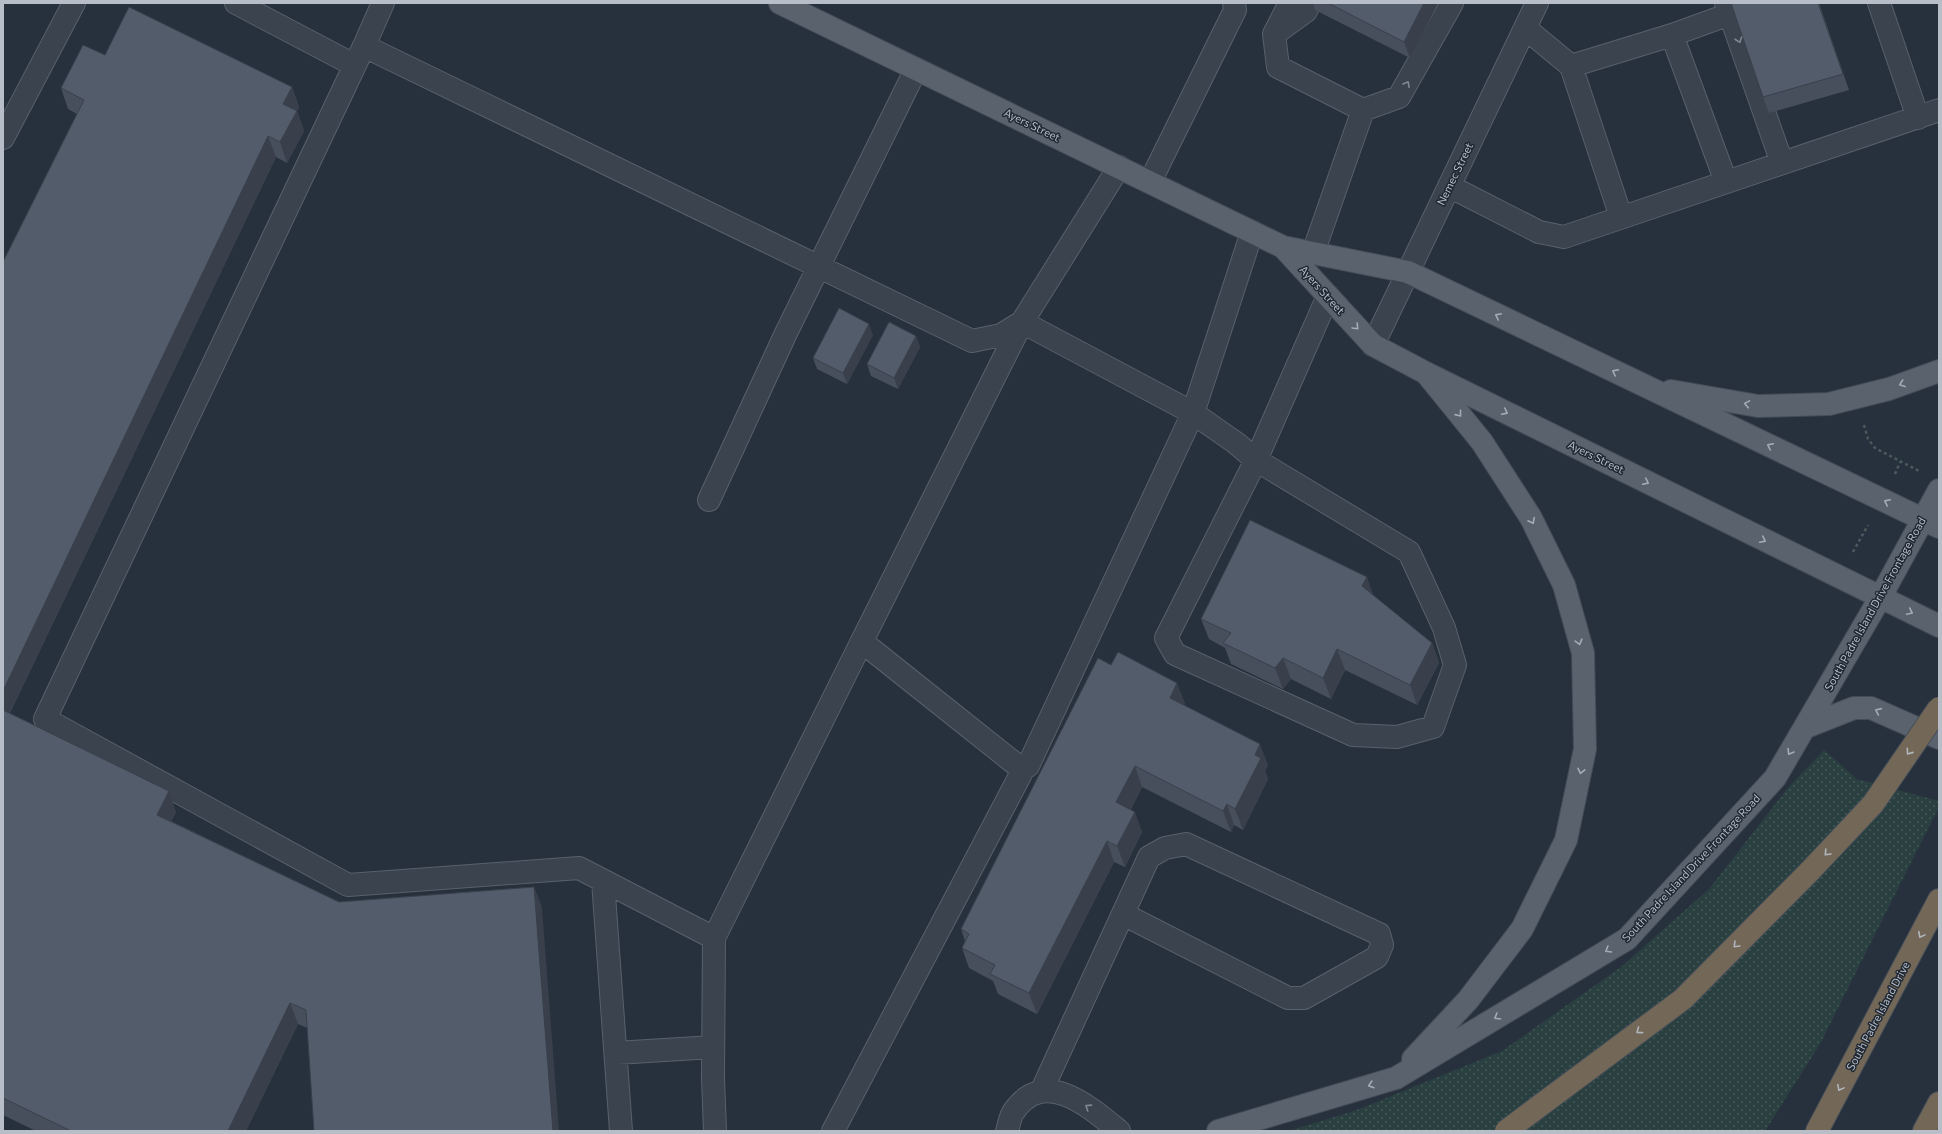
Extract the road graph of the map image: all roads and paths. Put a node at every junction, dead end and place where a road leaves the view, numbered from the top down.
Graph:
1 (74, 3) edge
2 (236, 3) edge
3 (383, 3) edge
4 (780, 3) edge
5 (1234, 3) edge
6 (1290, 3) edge
7 (1310, 3) edge
8 (1452, 3) edge
9 (1537, 3) edge
10 (1879, 3) edge
11 (1728, 9) edge
12 (1525, 28) junction
13 (1274, 34) junction
14 (1672, 35) junction
15 (359, 56) junction
16 (1571, 66) junction
17 (916, 69) junction
18 (1364, 110) junction
19 (1939, 110) edge
20 (1918, 118) junction
21 (3, 138) edge
22 (1782, 163) junction
23 (1119, 167) junction
24 (1150, 182) junction
25 (1726, 182) junction
26 (1449, 186) junction
27 (1621, 217) junction
28 (1252, 232) junction
29 (1283, 247) junction
30 (1313, 253) junction
31 (818, 267) junction
32 (1408, 272) junction
33 (1328, 296) junction
34 (1022, 322) junction
35 (1373, 345) junction
36 (1939, 371) edge
37 (1426, 373) junction
38 (1644, 386) junction
39 (1193, 413) junction
40 (1862, 417) dead end
41 (1256, 460) junction
42 (1921, 472) dead end
43 (1939, 490) edge
44 (709, 500) dead end
45 (1870, 522) dead end
46 (1931, 524) edge
47 (1853, 553) dead end
48 (1880, 598) junction
49 (1939, 626) edge
50 (861, 643) junction
51 (1939, 708) edge
52 (1806, 727) junction
53 (1939, 738) edge
54 (1024, 768) junction
55 (603, 881) junction
56 (1939, 900) edge
57 (1123, 914) junction
58 (714, 938) junction
59 (713, 1047) junction
60 (616, 1053) junction
61 (1396, 1078) junction
62 (1041, 1092) junction
63 (1939, 1103) edge
64 (621, 1131) edge
65 (715, 1131) edge
66 (833, 1131) edge
67 (1007, 1131) edge
68 (1118, 1131) edge
69 (1218, 1131) edge
70 (1506, 1131) edge
71 (1817, 1131) edge
72 (1924, 1131) edge

1 - 21 street
2 - 15 street
3 - 15 street
4 - 17 main road, Ayers Street
5 - 24 street
6 - 13 street
7 - 13 street
18 -> 8 street
9 - 12 street, Nemec Street
10 - 20 street
11 - 14 street
11 -> 22 street
12 - 16 street
12 - 26 street, Nemec Street
13 - 18 street
14 - 16 street
14 - 25 street
15 - 31 street
15 - 55 street
16 - 27 street
17 - 23 main road, Ayers Street
17 - 31 street
18 - 30 street
19 - 20 street
20 - 22 street
22 - 25 street
23 - 24 main road, Ayers Street
23 - 34 street
24 - 28 main road, Ayers Street
25 - 27 street
26 - 27 street
26 - 32 street, Nemec Street
28 - 29 main road, Ayers Street
28 - 39 street
29 - 30 main road, Ayers Street
29 - 33 main road, Ayers Street
30 - 32 main road, Ayers Street
31 - 34 street
31 - 44 street
32 - 35 street, Nemec Street
38 -> 32 main road, Ayers Street
33 -> 35 main road, Ayers Street
33 - 41 street
34 - 39 street
34 - 50 street
35 - 37 main road, Ayers Street
36 -> 38 main road
37 -> 48 main road, Ayers Street
37 -> 61 main road
46 -> 38 main road, Ayers Street
39 - 41 street
39 - 54 street
40 - 42 path
41 - 41 street
43 - 46 main road, South Padre Island Drive Frontage Road
45 - 47 path
46 - 48 main road, South Padre Island Drive Frontage Road
48 -> 49 main road, Ayers Street
48 - 52 main road, South Padre Island Drive Frontage Road
50 - 54 street
50 - 58 street
51 -> 70 highway, bridge
53 -> 52 main road
52 -> 61 main road, South Padre Island Drive Frontage Road
54 - 66 street
55 - 58 street
55 - 60 street
56 -> 71 highway, South Padre Island Drive
57 - 57 street
57 - 62 street
58 - 59 street
59 - 60 street
59 - 65 street
60 - 64 street
61 -> 69 main road, South Padre Island Drive Frontage Road
62 - 67 street
68 -> 62 street
63 - 72 highway

